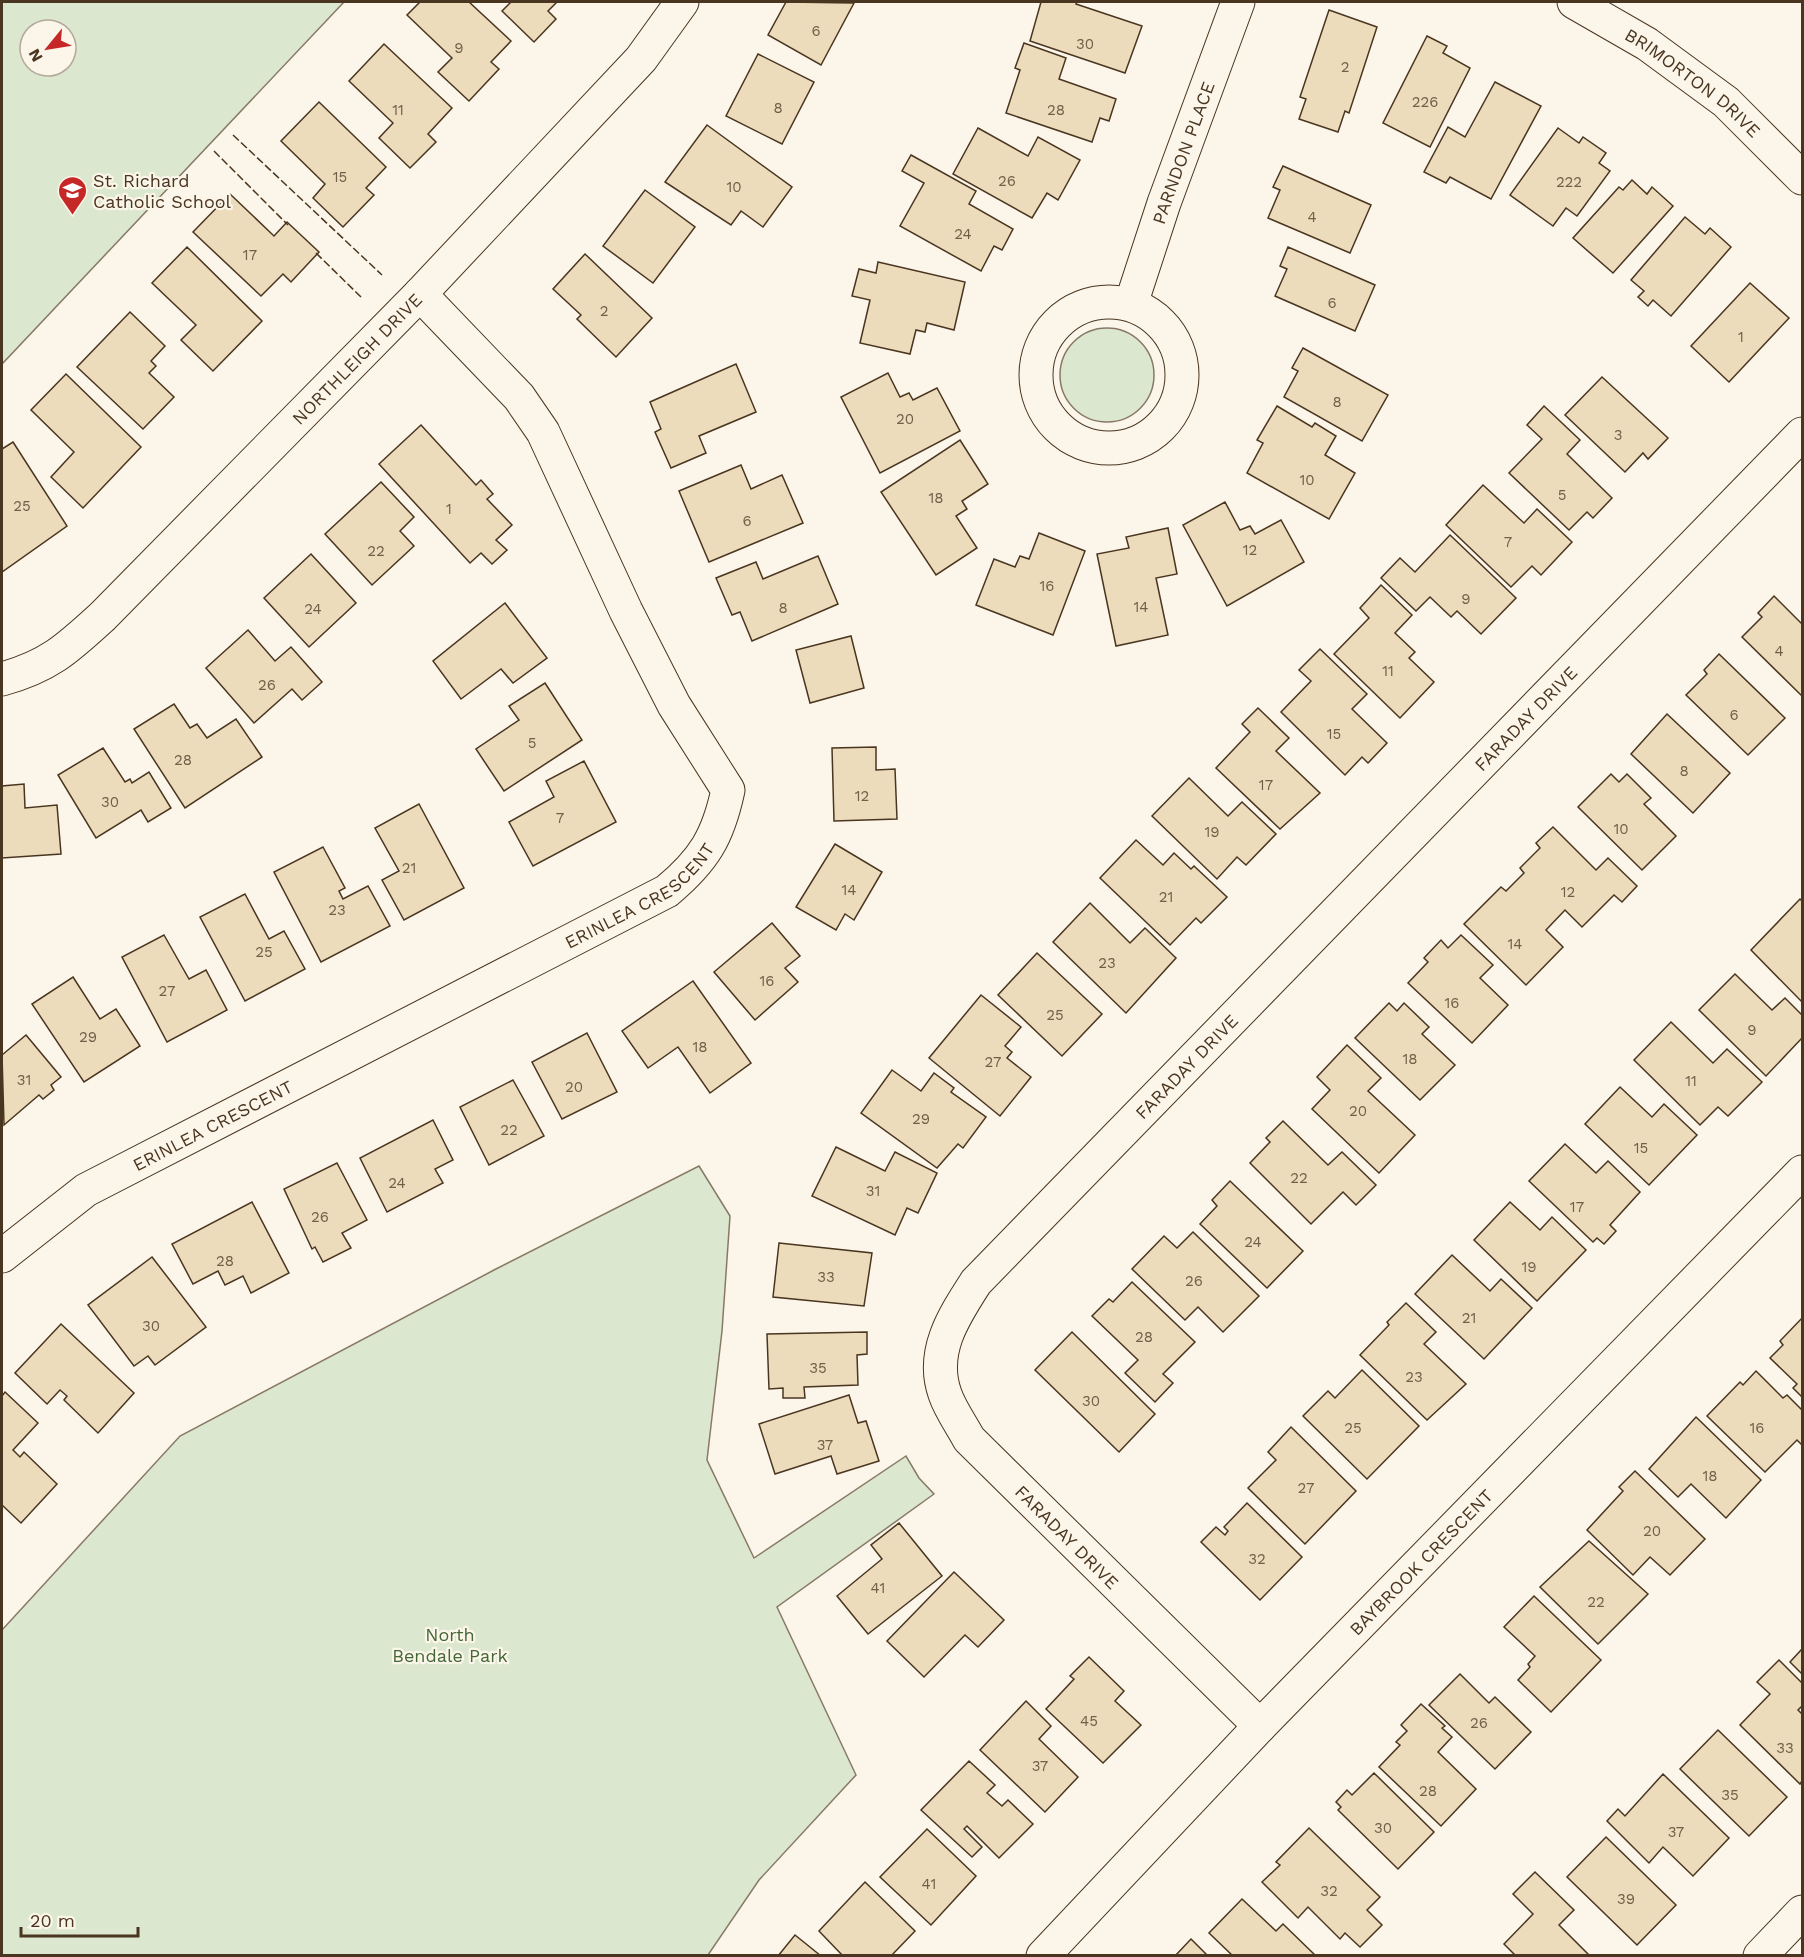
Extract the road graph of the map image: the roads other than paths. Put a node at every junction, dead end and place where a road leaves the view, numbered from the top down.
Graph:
1 (682, 2) edge
2 (1238, 2) edge
3 (1574, 2) edge
4 (1803, 178) edge
5 (420, 294) junction
6 (1131, 304) junction
7 (1803, 434) edge
8 (2, 679) edge
9 (1803, 1172) edge
10 (2, 1256) edge
11 (1260, 1726) junction
12 (1803, 1912) edge
13 (1043, 1956) edge
14 (1760, 1956) edge

1 - 5 street, NORTHLEIGH DRIVE
2 - 6 street, PARNDON PLACE
3 - 4 street, BRIMORTON DRIVE
5 - 8 street, NORTHLEIGH DRIVE
5 - 10 street, ERINLEA CRESCENT
6 - 6 street
7 - 11 street, FARADAY DRIVE
9 - 11 street, BAYBROOK CRESCENT
11 - 13 street, BAYBROOK CRESCENT
12 - 14 street

